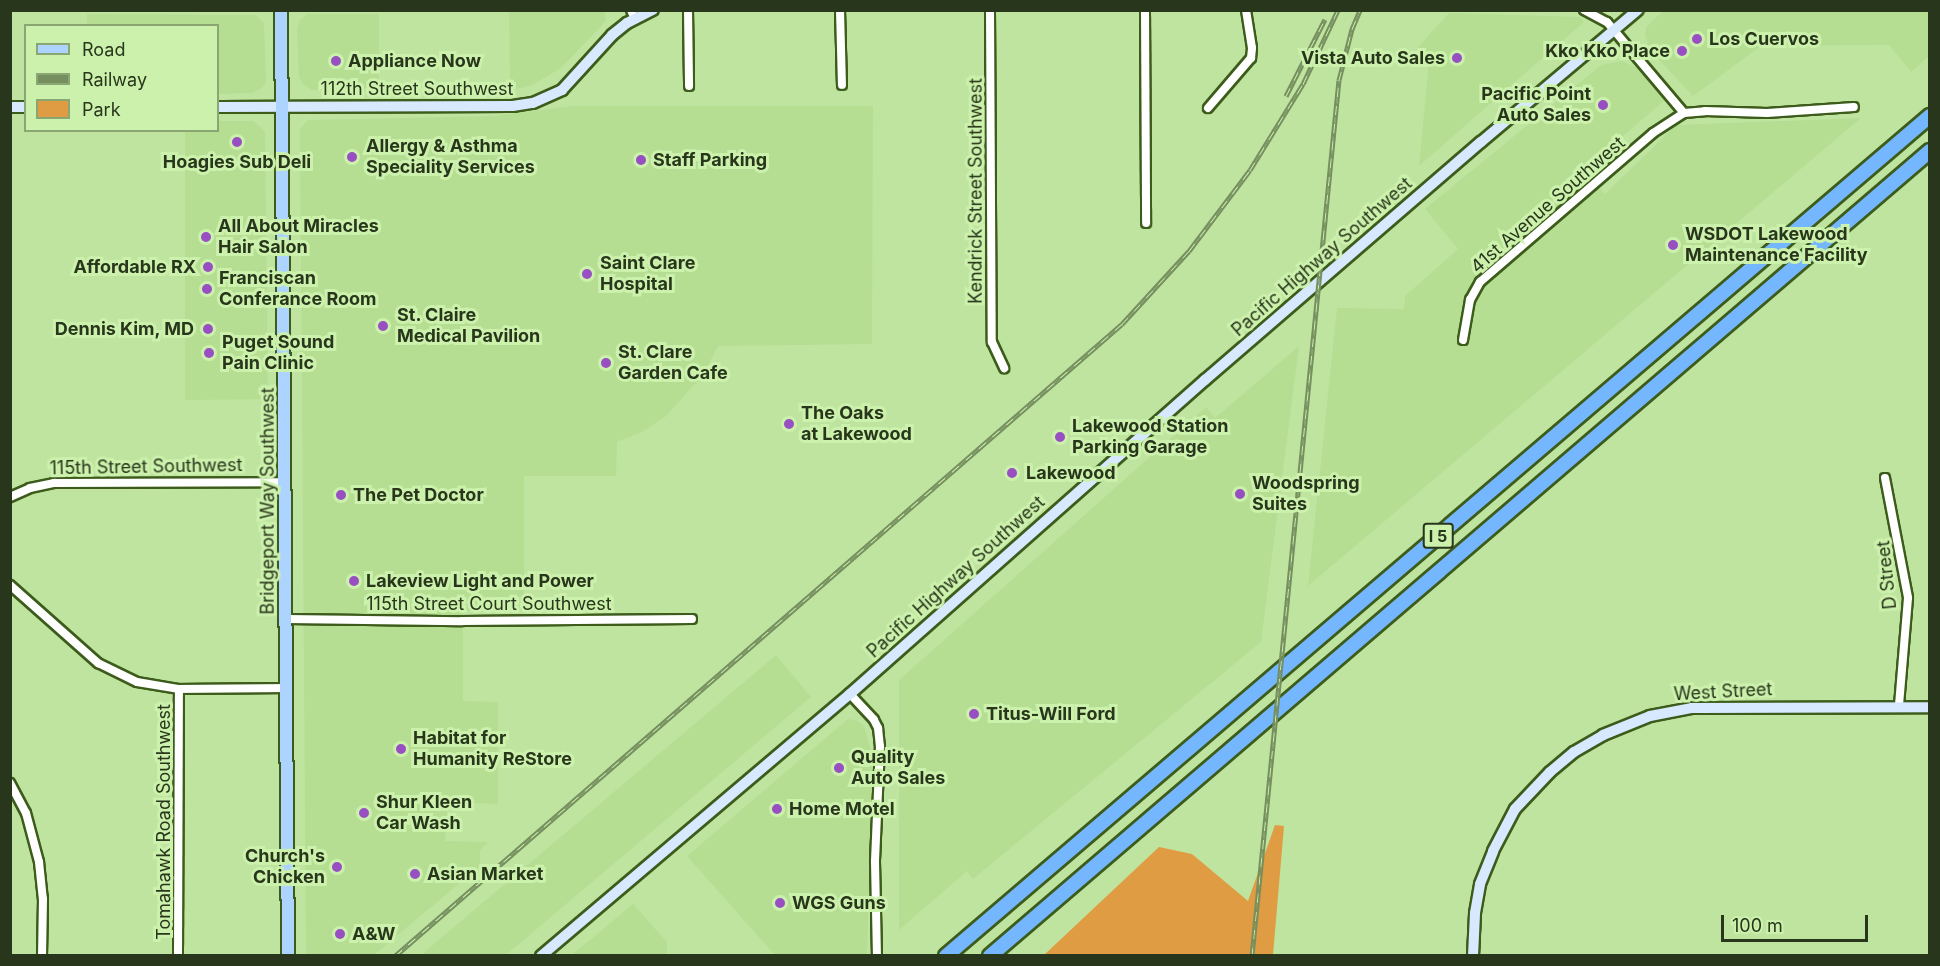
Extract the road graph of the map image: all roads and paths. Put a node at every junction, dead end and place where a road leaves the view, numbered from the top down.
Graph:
1 (281, 10) edge
2 (653, 10) edge
3 (688, 10) edge
4 (840, 10) edge
5 (990, 10) edge
6 (1145, 10) edge
7 (1246, 10) edge
8 (1584, 10) edge
9 (1638, 10) edge
10 (633, 15) edge
11 (1614, 31) junction
12 (842, 85) dead end
13 (689, 86) dead end
14 (282, 105) junction
15 (219, 107) edge
16 (1854, 107) dead end
17 (1208, 108) dead end
18 (1684, 113) junction
19 (1929, 116) edge
20 (1929, 151) edge
21 (1146, 223) dead end
22 (1463, 340) dead end
23 (1004, 368) dead end
24 (1885, 478) dead end
25 (285, 482) junction
26 (10, 497) edge
27 (10, 585) edge
28 (287, 619) junction
29 (692, 619) dead end
30 (286, 688) junction
31 (179, 689) junction
32 (850, 694) junction
33 (1899, 706) junction
34 (1929, 707) edge
35 (10, 783) edge
36 (42, 956) edge
37 (178, 956) edge
38 (288, 956) edge
39 (541, 956) edge
40 (876, 956) edge
41 (946, 956) edge
42 (990, 956) edge
43 (1473, 956) edge

1 - 14 main road, Bridgeport Way Southwest
2 - 10 main road, 112th Street Southwest
3 - 13 street
4 - 12 street
5 - 23 street, Kendrick Street Southwest
6 - 21 street
7 - 17 street
8 - 11 street
9 - 11 main road, Pacific Highway Southwest
10 - 14 main road, 112th Street Southwest
11 - 18 street
11 - 32 main road, Pacific Highway Southwest
14 - 15 main road, 112th Street Southwest
14 - 25 main road, Bridgeport Way Southwest
16 - 18 street
18 - 22 street, 41st Avenue Southwest
19 - 41 highway, I 5
20 - 42 highway, I 5
24 - 33 street, D Street
25 - 26 street, 115th Street Southwest
25 - 28 main road, Bridgeport Way Southwest
27 - 31 street
28 - 29 street, 115th Street Court Southwest
28 - 30 main road, Bridgeport Way Southwest
30 - 31 street
30 - 38 main road, Bridgeport Way Southwest
31 - 37 street, Tomahawk Road Southwest
32 - 39 main road, Pacific Highway Southwest
32 - 40 street
33 - 34 main road, West Street
33 - 43 main road, West Street
35 - 36 street

